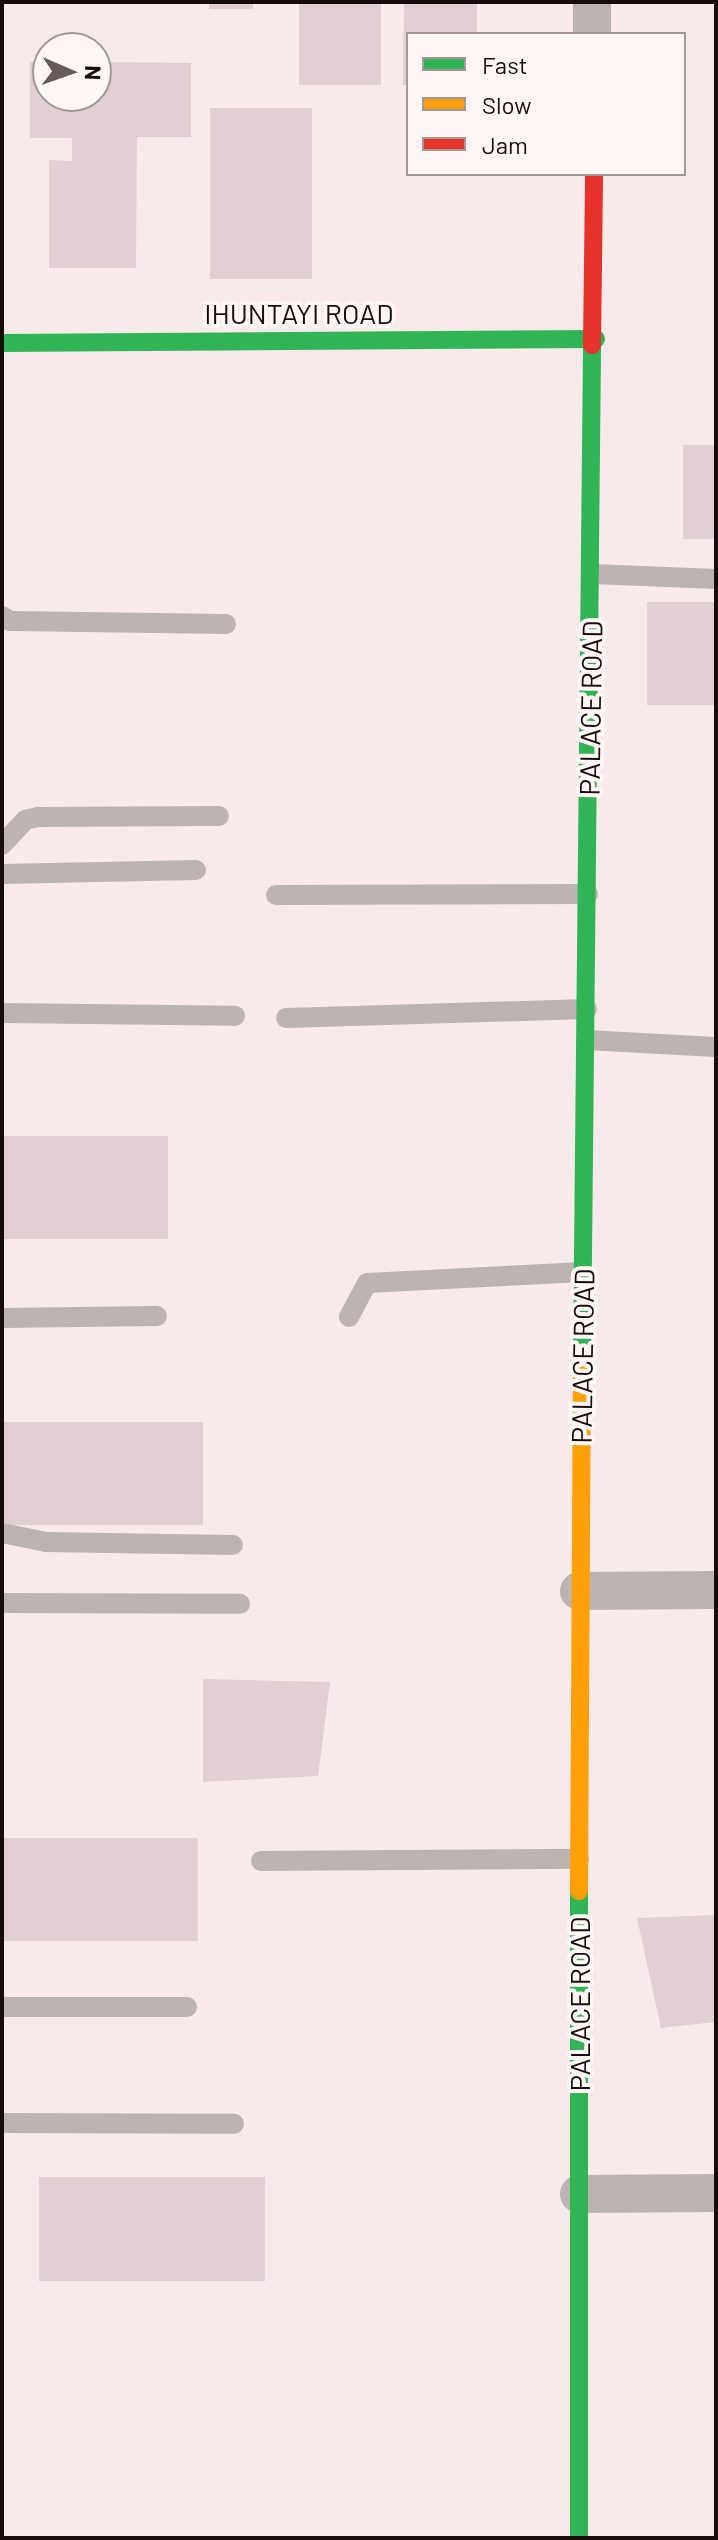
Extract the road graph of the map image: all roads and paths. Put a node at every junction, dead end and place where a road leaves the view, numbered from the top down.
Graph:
1 (592, 2) edge
2 (592, 32) edge
3 (594, 176) edge
4 (596, 339) junction
5 (2, 343) edge
6 (592, 574) junction
7 (716, 579) edge
8 (2, 616) edge
9 (226, 624) dead end
10 (219, 816) dead end
11 (2, 845) edge
12 (196, 870) dead end
13 (2, 874) edge
14 (588, 894) junction
15 (276, 895) dead end
16 (587, 1009) junction
17 (2, 1013) edge
18 (235, 1016) dead end
19 (286, 1018) dead end
20 (586, 1040) junction
21 (716, 1047) edge
22 (584, 1272) junction
23 (157, 1316) dead end
24 (349, 1317) dead end
25 (2, 1318) edge
26 (2, 1533) edge
27 (233, 1545) dead end
28 (716, 1590) edge
29 (579, 1591) junction
30 (2, 1603) edge
31 (240, 1604) dead end
32 (579, 1859) junction
33 (261, 1861) dead end
34 (2, 2007) edge
35 (187, 2007) dead end
36 (2, 2123) edge
37 (234, 2124) dead end
38 (716, 2193) edge
39 (579, 2194) junction
40 (579, 2538) edge

1 - 2 street
3 - 4 street, PALACE ROAD
4 - 5 street, IHUNTAYI ROAD
4 - 6 street, PALACE ROAD
6 - 7 lane
6 - 14 street, PALACE ROAD
8 - 9 lane
10 - 11 lane
12 - 13 lane
14 - 15 lane
14 - 16 street, PALACE ROAD
16 - 19 lane
16 - 20 street, PALACE ROAD
17 - 18 lane
20 - 21 lane
20 - 22 street, PALACE ROAD
22 - 24 lane
22 - 29 street, PALACE ROAD
23 - 25 lane
26 - 27 lane
28 - 29 street
29 - 32 street, PALACE ROAD
30 - 31 lane
32 - 33 lane
32 - 39 street, PALACE ROAD
34 - 35 lane
36 - 37 lane
38 - 39 street
39 - 40 street, PALACE ROAD

